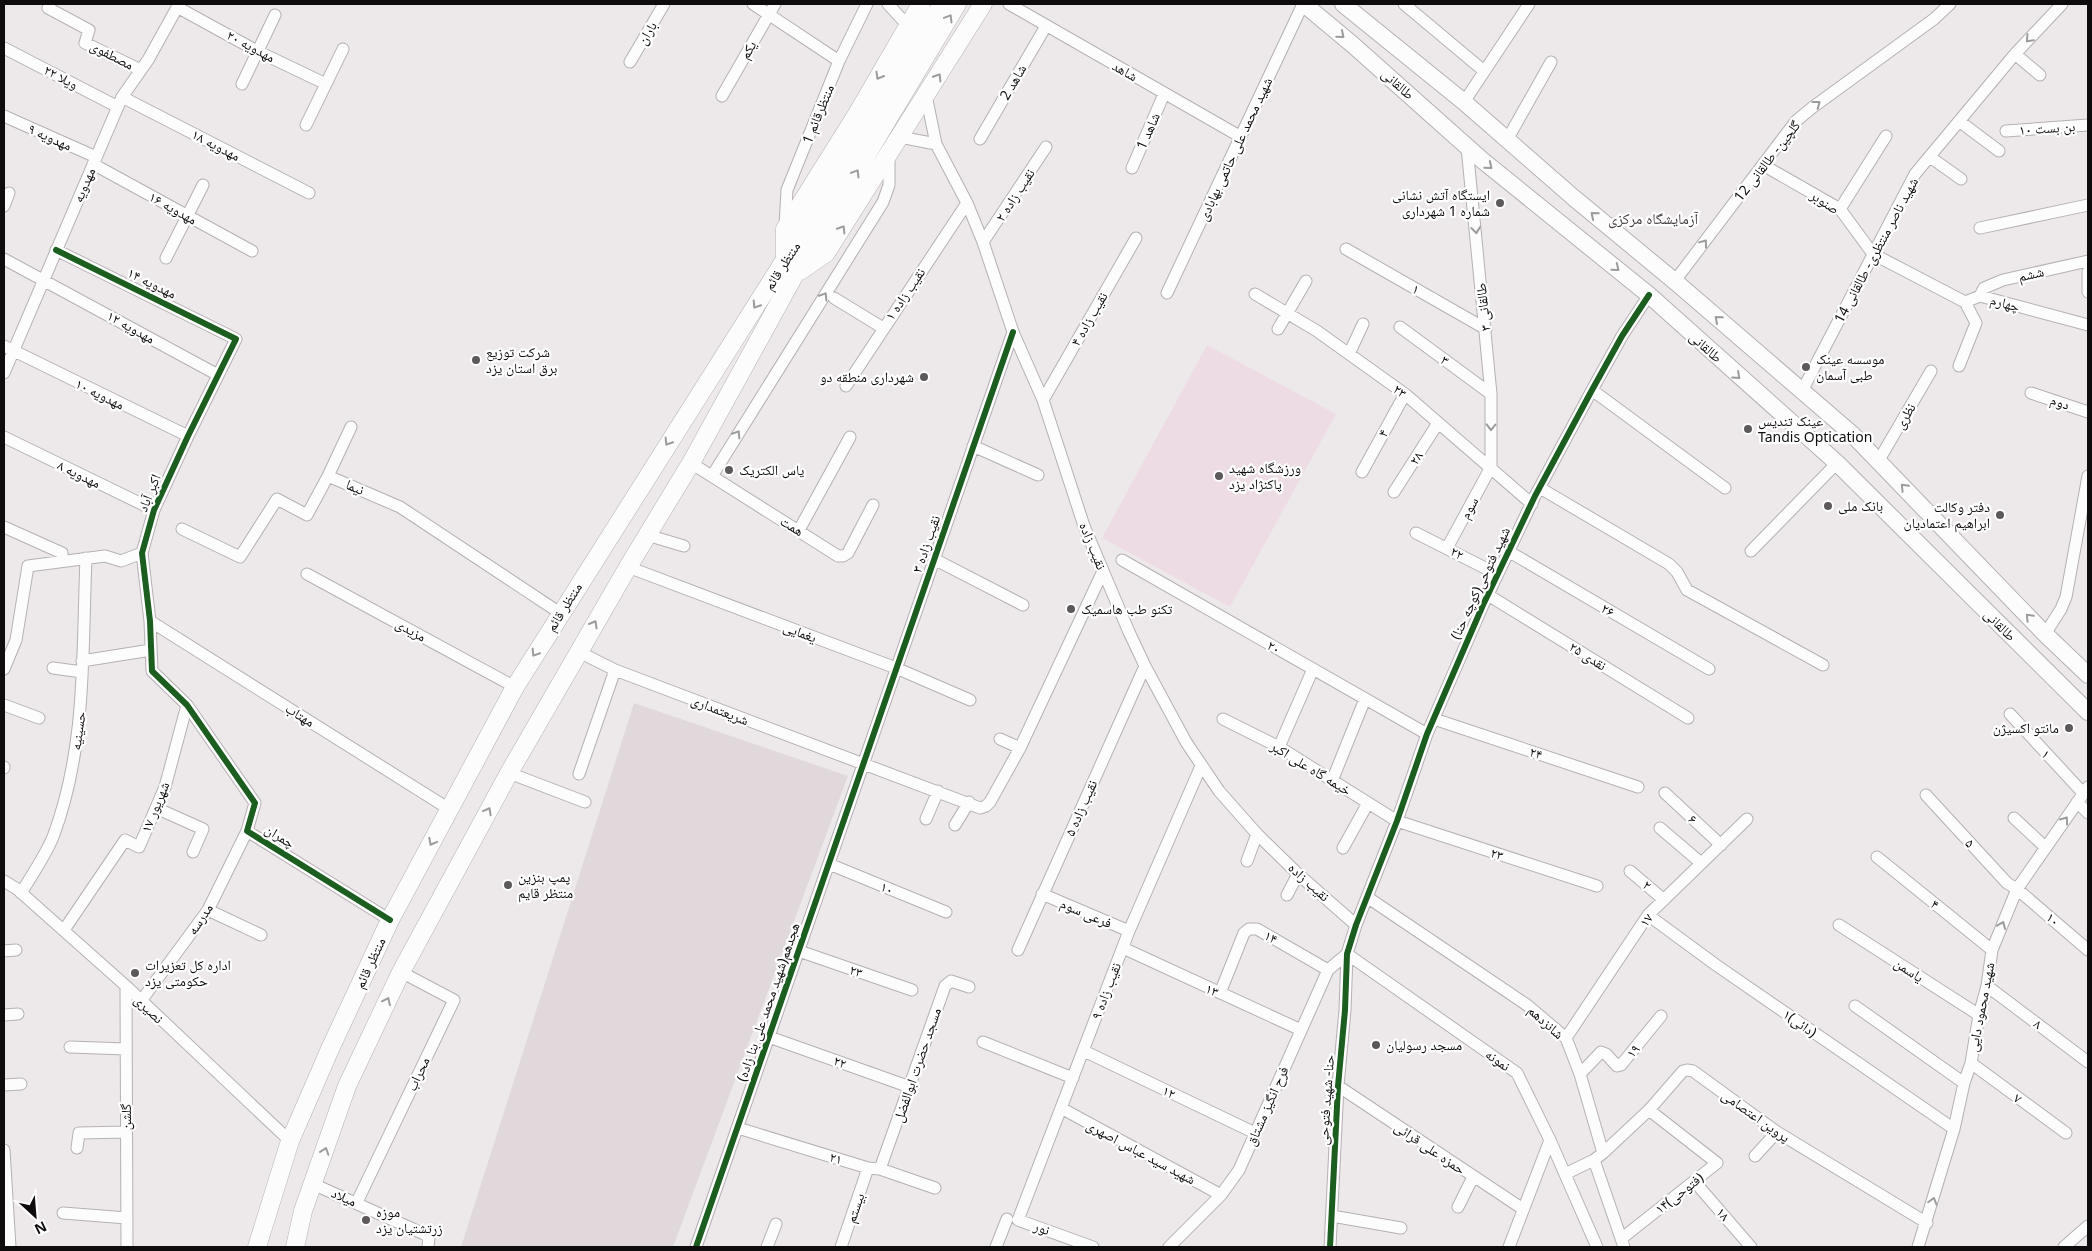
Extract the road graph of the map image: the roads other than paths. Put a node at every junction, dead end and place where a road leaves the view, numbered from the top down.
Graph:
1 (50, 4) edge
2 (664, 4) edge
3 (753, 4) edge
4 (774, 4) edge
5 (867, 4) edge
6 (888, 4) edge
7 (921, 4) edge
8 (942, 4) edge
9 (957, 4) edge
10 (983, 4) edge
11 (1010, 4) edge
12 (1303, 4) edge
13 (1343, 4) edge
14 (1404, 4) edge
15 (1529, 4) edge
16 (1950, 4) edge
17 (2062, 4) edge
18 (178, 5) edge
19 (275, 14) dead end
20 (768, 14) junction
21 (908, 26) junction
22 (1046, 26) junction
23 (4, 48) edge
24 (343, 49) dead end
25 (257, 51) junction
26 (2015, 54) junction
27 (839, 61) junction
28 (630, 62) dead end
29 (1551, 62) dead end
30 (141, 70) junction
31 (1484, 71) junction
32 (2040, 76) dead end
33 (242, 84) dead end
34 (326, 84) junction
35 (1164, 94) junction
36 (926, 95) junction
37 (722, 96) dead end
38 (120, 102) junction
39 (1464, 102) junction
40 (4, 116) edge
41 (1959, 121) junction
42 (306, 125) dead end
43 (2088, 125) edge
44 (2006, 131) dead end
45 (1886, 136) dead end
46 (900, 137) junction
47 (1241, 137) junction
48 (980, 139) dead end
49 (1507, 140) junction
50 (936, 144) junction
51 (1046, 147) dead end
52 (1468, 147) junction
53 (1999, 151) dead end
54 (889, 154) junction
55 (1930, 157) junction
56 (95, 161) junction
57 (1763, 165) junction
58 (1132, 168) dead end
59 (1961, 178) dead end
60 (203, 185) dead end
61 (9, 193) dead end
62 (309, 193) dead end
63 (967, 204) junction
64 (2088, 205) edge
65 (4, 206) edge
66 (1840, 209) junction
67 (188, 216) junction
68 (1980, 228) dead end
69 (785, 229) junction
70 (1136, 238) dead end
71 (983, 242) junction
72 (1346, 249) dead end
73 (56, 250) junction
74 (252, 251) dead end
75 (1873, 254) junction
76 (166, 258) dead end
77 (4, 259) edge
78 (2088, 261) edge
79 (790, 268) junction
80 (2088, 272) edge
81 (44, 279) junction
82 (1306, 281) dead end
83 (1674, 282) junction
84 (2088, 285) edge
85 (2088, 292) edge
86 (1167, 293) dead end
87 (1255, 294) dead end
88 (1649, 295) junction
89 (1980, 296) junction
90 (834, 298) dead end
91 (1965, 302) junction
92 (1288, 313) junction
93 (1363, 324) dead end
94 (2088, 325) edge
95 (1400, 326) dead end
96 (883, 328) junction
97 (1278, 329) dead end
98 (1486, 329) junction
99 (1013, 332) junction
100 (236, 338) joint
101 (8, 349) edge
102 (1349, 354) junction
103 (1959, 366) dead end
104 (1931, 371) dead end
105 (4, 373) edge
106 (218, 375) junction
107 (846, 386) dead end
108 (1592, 390) junction
109 (1802, 391) junction
110 (2031, 393) dead end
111 (1405, 394) junction
112 (1491, 394) junction
113 (1043, 400) junction
114 (2088, 412) edge
115 (1438, 423) junction
116 (351, 427) dead end
117 (188, 436) junction
118 (4, 437) edge
119 (850, 437) dead end
120 (973, 446) junction
121 (1879, 460) junction
122 (691, 463) junction
123 (1837, 463) junction
124 (1491, 467) junction
125 (1362, 472) dead end
126 (1038, 475) dead end
127 (328, 476) junction
128 (712, 476) junction
129 (2088, 476) edge
130 (1540, 488) junction
131 (1724, 488) dead end
132 (1394, 492) dead end
133 (1532, 504) junction
134 (873, 505) dead end
135 (154, 510) junction
136 (4, 527) edge
137 (182, 529) dead end
138 (799, 530) junction
139 (1416, 534) dead end
140 (647, 535) junction
141 (684, 546) dead end
142 (1447, 548) junction
143 (1508, 551) junction
144 (1751, 551) dead end
145 (142, 553) junction
146 (86, 558) junction
147 (934, 559) junction
148 (1122, 560) dead end
149 (62, 561) junction
150 (628, 567) junction
151 (1103, 571) junction
152 (307, 574) dead end
153 (1498, 574) junction
154 (1488, 595) junction
155 (1022, 605) dead end
156 (560, 613) junction
157 (150, 621) junction
158 (2045, 634) junction
159 (151, 650) junction
160 (578, 652) junction
161 (1823, 665) dead end
162 (82, 666) junction
163 (1145, 666) junction
164 (53, 668) dead end
165 (896, 668) junction
166 (4, 669) edge
167 (1709, 669) dead end
168 (152, 670) joint
169 (615, 670) junction
170 (1313, 670) junction
171 (2088, 675) edge
172 (515, 687) junction
173 (1365, 699) junction
174 (970, 700) dead end
175 (4, 705) edge
176 (187, 705) junction
177 (2088, 712) edge
178 (2010, 714) dead end
179 (38, 718) dead end
180 (1688, 718) dead end
181 (1224, 719) dead end
182 (1434, 719) junction
183 (1426, 734) junction
184 (1000, 739) dead end
185 (1279, 747) junction
186 (1020, 748) junction
187 (863, 765) junction
188 (1201, 766) junction
189 (508, 773) junction
190 (579, 774) dead end
191 (1332, 781) junction
192 (1638, 787) dead end
193 (938, 791) junction
194 (1665, 793) dead end
195 (2083, 794) edge
196 (1926, 795) dead end
197 (585, 802) dead end
198 (969, 802) junction
199 (1368, 803) junction
200 (156, 808) junction
201 (450, 809) junction
202 (2088, 814) edge
203 (2014, 818) dead end
204 (926, 819) dead end
205 (1747, 819) dead end
206 (1397, 821) junction
207 (955, 826) dead end
208 (1660, 828) dead end
209 (247, 831) junction
210 (1257, 834) junction
211 (1721, 845) junction
212 (2045, 847) junction
213 (1343, 848) dead end
214 (193, 852) dead end
215 (1877, 857) dead end
216 (1246, 861) dead end
217 (1701, 863) junction
218 (829, 864) junction
219 (1630, 871) dead end
220 (1298, 874) junction
221 (4, 881) edge
222 (1597, 886) dead end
223 (2017, 889) junction
224 (21, 893) junction
225 (1042, 894) junction
226 (1287, 895) dead end
227 (1367, 897) junction
228 (1664, 900) junction
229 (208, 910) junction
230 (946, 912) dead end
231 (1648, 915) junction
232 (390, 920) junction
233 (1839, 924) dead end
234 (1356, 925) junction
235 (64, 930) junction
236 (1129, 931) junction
237 (261, 935) dead end
238 (1123, 948) junction
239 (4, 950) edge
240 (16, 950) dead end
241 (1018, 950) dead end
242 (1992, 950) junction
243 (2088, 950) edge
244 (799, 951) junction
245 (1347, 954) junction
246 (1328, 970) junction
247 (401, 972) junction
248 (126, 986) junction
249 (1987, 986) junction
250 (969, 987) dead end
251 (912, 990) dead end
252 (1220, 993) junction
253 (141, 1001) junction
254 (1855, 1006) dead end
255 (18, 1014) dead end
256 (4, 1015) edge
257 (1979, 1015) junction
258 (1661, 1016) dead end
259 (1302, 1030) junction
260 (769, 1037) junction
261 (1566, 1038) junction
262 (983, 1042) dead end
263 (70, 1046) dead end
264 (126, 1049) junction
265 (1084, 1051) junction
266 (2088, 1062) edge
267 (1971, 1063) junction
268 (1580, 1074) junction
269 (1073, 1078) junction
270 (21, 1084) dead end
271 (1964, 1084) junction
272 (4, 1085) edge
273 (1338, 1086) junction
274 (910, 1087) junction
275 (1061, 1108) junction
276 (1649, 1110) junction
277 (738, 1128) junction
278 (1954, 1129) junction
279 (126, 1132) junction
280 (1777, 1132) junction
281 (1255, 1133) junction
282 (2066, 1133) dead end
283 (1550, 1140) junction
284 (290, 1141) junction
285 (77, 1148) dead end
286 (4, 1150) edge
287 (1599, 1156) junction
288 (1755, 1156) dead end
289 (868, 1168) junction
290 (880, 1169) junction
291 (1565, 1174) junction
292 (1473, 1177) junction
293 (1694, 1181) junction
294 (314, 1184) junction
295 (935, 1188) dead end
296 (1221, 1194) junction
297 (357, 1202) junction
298 (1458, 1207) dead end
299 (1523, 1209) junction
300 (63, 1214) dead end
301 (1332, 1216) junction
302 (127, 1218) junction
303 (1013, 1219) junction
304 (1926, 1223) junction
305 (776, 1224) dead end
306 (2088, 1226) edge
307 (1401, 1228) dead end
308 (428, 1242) edge
309 (1622, 1243) edge
310 (10, 1247) edge
311 (127, 1247) edge
312 (257, 1247) edge
313 (295, 1247) edge
314 (696, 1247) edge
315 (768, 1247) edge
316 (841, 1247) edge
317 (996, 1247) edge
318 (1093, 1247) edge
319 (1170, 1247) edge
320 (1330, 1247) edge
321 (1509, 1247) edge
322 (1598, 1247) edge
323 (1751, 1247) edge
324 (1918, 1247) edge
325 (2064, 1247) edge

1 - 30 street, مصطفوی
2 - 28 street, باران
3 - 20 street
4 - 20 street, یکم
5 - 27 street, منتظرقائم 1
6 - 21 street
7 - 21 main road
8 - 79 main road, منتظر قائم
79 -> 9 main road, منتظر قائم
36 -> 10 main road
11 - 22 street, شاهد
12 - 47 street, شهید محمد علی حاتمی بهابادی
12 -> 52 main road, طالقانی
13 - 39 main road, طالقانی
14 - 31 street
15 - 31 street
57 -> 16 street, گلچین- طالقانی 12
17 -> 26 street, شهید ناصر منتظری- طالقانی 14
18 - 25 street, مهدویه ۲۰
18 - 30 street, مهدویه
19 - 25 street
20 - 27 street
20 - 37 street, یکم
21 -> 69 main road
22 - 35 street, شاهد
22 - 48 street, شاهد 2
23 - 38 street, ویلا ۲۲
24 - 34 street
25 - 33 street
25 - 34 street, مهدویه ۲۰
26 - 32 street
26 - 41 street, شهید ناصر منتظری- طالقانی 14
27 - 69 street, منتظرقائم 1
29 - 49 street
30 - 38 street, مهدویه
31 - 39 street
34 - 42 street
35 - 47 street, شاهد
35 - 58 street, شاهد 1
36 - 46 main road
36 - 50 street, نقیب زاده
38 - 56 street, مهدویه
38 - 62 street, مهدویه ۱۸
39 - 49 main road, طالقانی
40 - 56 street, مهدویه ۹
41 - 53 street
41 - 55 street, شهید ناصر منتظری- طالقانی 14
43 - 44 street, بن بست ۱۰
45 - 66 street
46 - 50 street
46 - 54 main road
47 - 86 street, شهید محمد علی حاتمی بهابادی
83 -> 49 main road, طالقانی
50 - 63 street, نقیب زاده
51 - 71 street, نقیب زاده ۲
52 -> 88 main road, طالقانی
52 -> 98 street, طالقانی ۳
79 -> 54 main road
128 -> 54 street
55 - 59 street
55 - 75 street, شهید ناصر منتظری- طالقانی 14
56 - 67 street, مهدویه ۱۶
56 - 73 street, مهدویه
57 - 66 street, صنوبر
83 -> 57 street, گلچین- طالقانی 12
60 - 67 street
61 - 65 street
63 - 71 street, نقیب زاده
63 - 96 street, نقیب زاده ۱
64 - 68 street
66 - 75 street, صنوبر
67 - 74 street, مهدویه ۱۶
67 - 76 street
69 - 79 main road
70 - 113 street, نقیب زاده ۴
71 - 99 street, نقیب زاده
72 - 98 street, ۱
73 - 81 street, مهدویه
73 - 100 street, مهدویه ۱۴
75 - 91 street
75 - 109 street, شهید ناصر منتظری- طالقانی 14
77 - 81 street, مهدویه ۱۲
78 - 89 street, ششم
79 - 122 main road, منتظر قائم
79 -> 156 main road, منتظر قائم
80 - 84 street
81 - 101 street, مهدویه
81 - 106 street, مهدویه ۱۲
82 - 92 street
109 -> 83 main road, طالقانی
84 - 85 street
87 - 92 street, ۲۳
88 - 108 street, (کوچه حنا)شهید فتوحی
88 -> 123 main road, طالقانی
89 - 91 street, چهارم
89 - 94 street, چهارم
90 - 96 street
91 - 103 street
92 - 97 street
92 - 102 street, ۲۳
93 - 102 street
95 - 112 street, ۳
96 - 107 street, نقیب زاده ۱
98 - 112 street, طالقانی ۳
99 - 113 street, نقیب زاده
99 - 120 street, نقیب زاده ۳
100 - 106 street, اکبر آباد
101 - 105 street, مهدویه
101 - 117 street, مهدویه ۱۰
102 - 111 street, ۲۳
104 - 121 street, نظری
106 - 117 street, اکبر آباد
108 - 130 street, (کوچه حنا)شهید فتوحی
108 - 131 street
109 - 121 main road, طالقانی
110 - 114 street, دوم
111 - 115 street, ۲۳
111 - 125 street, ۴
112 -> 124 street, طالقانی ۳
113 - 151 street, نقیب زاده
115 - 124 street, ۲۳
115 - 132 street, ۲۸
116 - 127 street
117 - 135 street, اکبر آباد
118 - 135 street, مهدویه ۸
119 - 138 street
120 - 126 street
120 - 147 street, نقیب زاده ۳
158 -> 121 main road, طالقانی
122 - 128 street, همت
122 - 140 main road, منتظر قائم
123 - 144 street
123 - 177 main road, طالقانی
124 - 133 street, ۲۳
124 - 142 street, سوم
127 - 137 street, نیما
127 - 156 street, نیما
128 - 138 street, همت
129 - 158 street
130 - 133 street, (کوچه حنا)شهید فتوحی
130 - 161 street
133 - 143 street, (کوچه حنا)شهید فتوحی
134 - 138 street, همت
135 - 145 street, اکبر آباد
136 - 149 street
139 - 142 street, ۲۲
140 - 141 street
140 - 150 main road, منتظر قائم
142 - 153 street, ۲۲
143 - 153 street, (کوچه حنا)شهید فتوحی
143 - 167 street, ۲۶
145 - 146 street
145 - 157 street, اکبر آباد
146 - 149 street
146 - 162 street, حسینیه
147 - 155 street
147 - 165 street, نقیب زاده ۳
148 - 170 street, ۲۰
149 - 166 street
160 -> 150 main road, منتظر قائم
150 - 165 street, یغمایی
151 - 163 street, نقیب زاده
151 - 186 street
152 - 172 street, مزیدی
153 - 154 street, (کوچه حنا)شهید فتوحی
154 - 180 street, ۲۵ نقدی
154 - 182 street, (کوچه حنا)شهید فتوحی
156 -> 172 main road, منتظر قائم
157 - 159 street, اکبر آباد
157 - 201 street, مهتاب
158 - 171 main road, طالقانی
159 - 162 street
159 - 168 street, اکبر آباد
160 - 169 street, شریعتمداری
160 - 189 main road, منتظر قائم
162 - 164 street
162 - 224 street, حسینیه
163 - 188 street, نقیب زاده
163 - 225 street, نقیب زاده ۵
165 - 174 street, یغمایی
165 - 187 street, نقیب زاده ۳
168 - 176 street, چمران
169 - 187 street, شریعتمداری
169 - 190 street
170 - 173 street, ۲۰
170 - 185 street
172 - 201 main road, منتظر قائم
173 - 183 street, ۲۰
173 - 191 street
175 - 179 street
176 - 200 street, ۱۷ شهریور
176 - 209 street, چمران
178 - 195 street, ۱
181 - 185 street, خیمه گاه علی اکبر
182 - 183 street, (کوچه حنا)شهید فتوحی
182 - 192 street, ۲۴
183 - 206 street, (کوچه حنا)شهید فتوحی
184 - 186 street
185 - 191 street, خیمه گاه علی اکبر
186 - 198 street
187 - 193 street, شریعتمداری
187 - 218 street, هجدهم(شهید محمد علی بنا زاده)
188 - 210 street, نقیب زاده
188 - 236 street, نقیب زاده ۹
189 - 197 street
247 -> 189 main road, منتظر قائم
191 - 199 street, خیمه گاه علی اکبر
193 - 198 street, شریعتمداری
193 - 204 street
194 - 211 street, ۶
195 - 202 street, ۱
212 -> 195 street, شهید محمود دایی
196 - 223 street, ۵
198 - 207 street
199 - 206 street, خیمه گاه علی اکبر
199 - 213 street
200 - 214 street
200 - 235 street, ۱۷ شهریور
201 -> 232 main road, منتظر قائم
203 - 212 street
205 - 211 street, ۱۷
206 - 222 street, ۲۳
206 - 227 street, (کوچه حنا)شهید فتوحی
208 - 217 street
209 - 229 street, مدرسه
209 - 232 street, چمران
210 - 216 street
210 - 220 street, نقیب زاده
211 - 217 street, ۱۷
212 - 223 street, شهید محمود دایی
215 - 242 street, ۴
217 - 228 street, ۱۷
218 - 230 street, ۱۰
218 - 244 street, هجدهم(شهید محمد علی بنا زاده)
219 - 228 street, ۲
220 - 226 street
220 - 234 street, نقیب زاده
221 - 224 street, نصیری
242 -> 223 street, شهید محمود دایی
223 - 243 street, ۱۰
224 - 235 street, نصیری
225 - 236 street, فرعی سوم
225 - 241 street, نقیب زاده ۵
227 - 234 street, (کوچه حنا)شهید فتوحی
227 - 261 street, شانزدهم
228 - 231 street, ۱۷
229 - 237 street
229 - 253 street, مدرسه
231 - 261 street, ۱۷
231 - 278 street, ۱(دائی)
232 - 284 main road, منتظر قائم
233 - 257 street, یاسمن
234 - 245 street, حنا- شهید فتوحی
235 - 248 street, نصیری
236 - 238 street, نقیب زاده ۹
238 - 252 street, ۱۳
238 - 265 street, نقیب زاده ۹
239 - 240 street
242 - 249 street, شهید محمود دایی
244 - 251 street, ۲۳
244 - 260 street, هجدهم(شهید محمد علی بنا زاده)
245 - 246 street, فرح انگیز مشتاق
245 - 273 street, حنا- شهید فتوحی
245 - 283 street, نمونه
246 - 252 street, ۱۴
246 - 259 street, فرح انگیز مشتاق
294 -> 247 main road, منتظر قائم
247 - 297 street, محراب
248 - 253 street, نصیری
248 - 264 street, گلشن
249 - 257 street, شهید محمود دایی
249 - 266 street, ۸
250 - 274 street, مسجد حضرت ابوالفضل
252 - 259 street, ۱۳
253 - 284 street, نصیری
254 - 271 street
255 - 256 street
257 - 267 street, شهید محمود دایی
258 - 268 street, ۱۹
259 - 281 street, فرح انگیز مشتاق
260 - 274 street, ۲۲
260 - 277 street, هجدهم(شهید محمد علی بنا زاده)
261 - 268 street, شانزدهم
262 - 269 street
263 - 264 street
264 - 279 street, گلشن
265 - 269 street, نقیب زاده ۹
265 - 281 street, ۱۲
267 - 271 street, شهید محمود دایی
267 - 282 street, ۷
268 - 287 street, شانزدهم
269 - 275 street, نقیب زاده ۹
270 - 272 street
271 - 278 street, شهید محمود دایی
273 - 292 street, حمزه علی قرائی
273 - 301 street, حنا- شهید فتوحی
274 - 290 street, مسجد حضرت ابوالفضل
275 - 296 street, شهید سید عباس اصهری
275 - 303 street, نقیب زاده ۹
276 - 280 street, پروین اعتصامی
276 - 287 street, پروین اعتصامی
276 - 293 street, ۱۴(فتوحی)
277 - 289 street, ۲۱
277 - 314 street, هجدهم(شهید محمد علی بنا زاده)
304 -> 278 street, شهید محمود دایی
279 - 285 street
279 - 302 street, گلشن
280 - 288 street
280 - 304 street, پروین اعتصامی
281 - 296 street, فرح انگیز مشتاق
283 - 291 street, نمونه
283 - 299 street
284 - 312 main road, منتظر قائم
286 - 310 street
287 - 291 street, پروین اعتصامی
287 - 309 street, شانزدهم
289 - 290 street, ۲۱
289 - 316 street, بیستم
290 - 295 street, ۲۱
291 - 322 street, نمونه
292 - 298 street
292 - 299 street, حمزه علی قرائی
293 - 309 street, ۱۴(فتوحی)
293 - 323 street, ۱۸
294 - 297 street, میلاد
294 - 313 main road, منتظر قائم
296 - 319 street, فرح انگیز مشتاق
297 - 308 street, میلاد
299 - 321 street
300 - 302 street
301 - 307 street
301 - 320 street, حنا- شهید فتوحی
302 - 311 street, گلشن
303 - 317 street
303 - 318 street, نور
304 - 324 street, شهید محمود دایی
305 - 315 street
306 - 325 street

